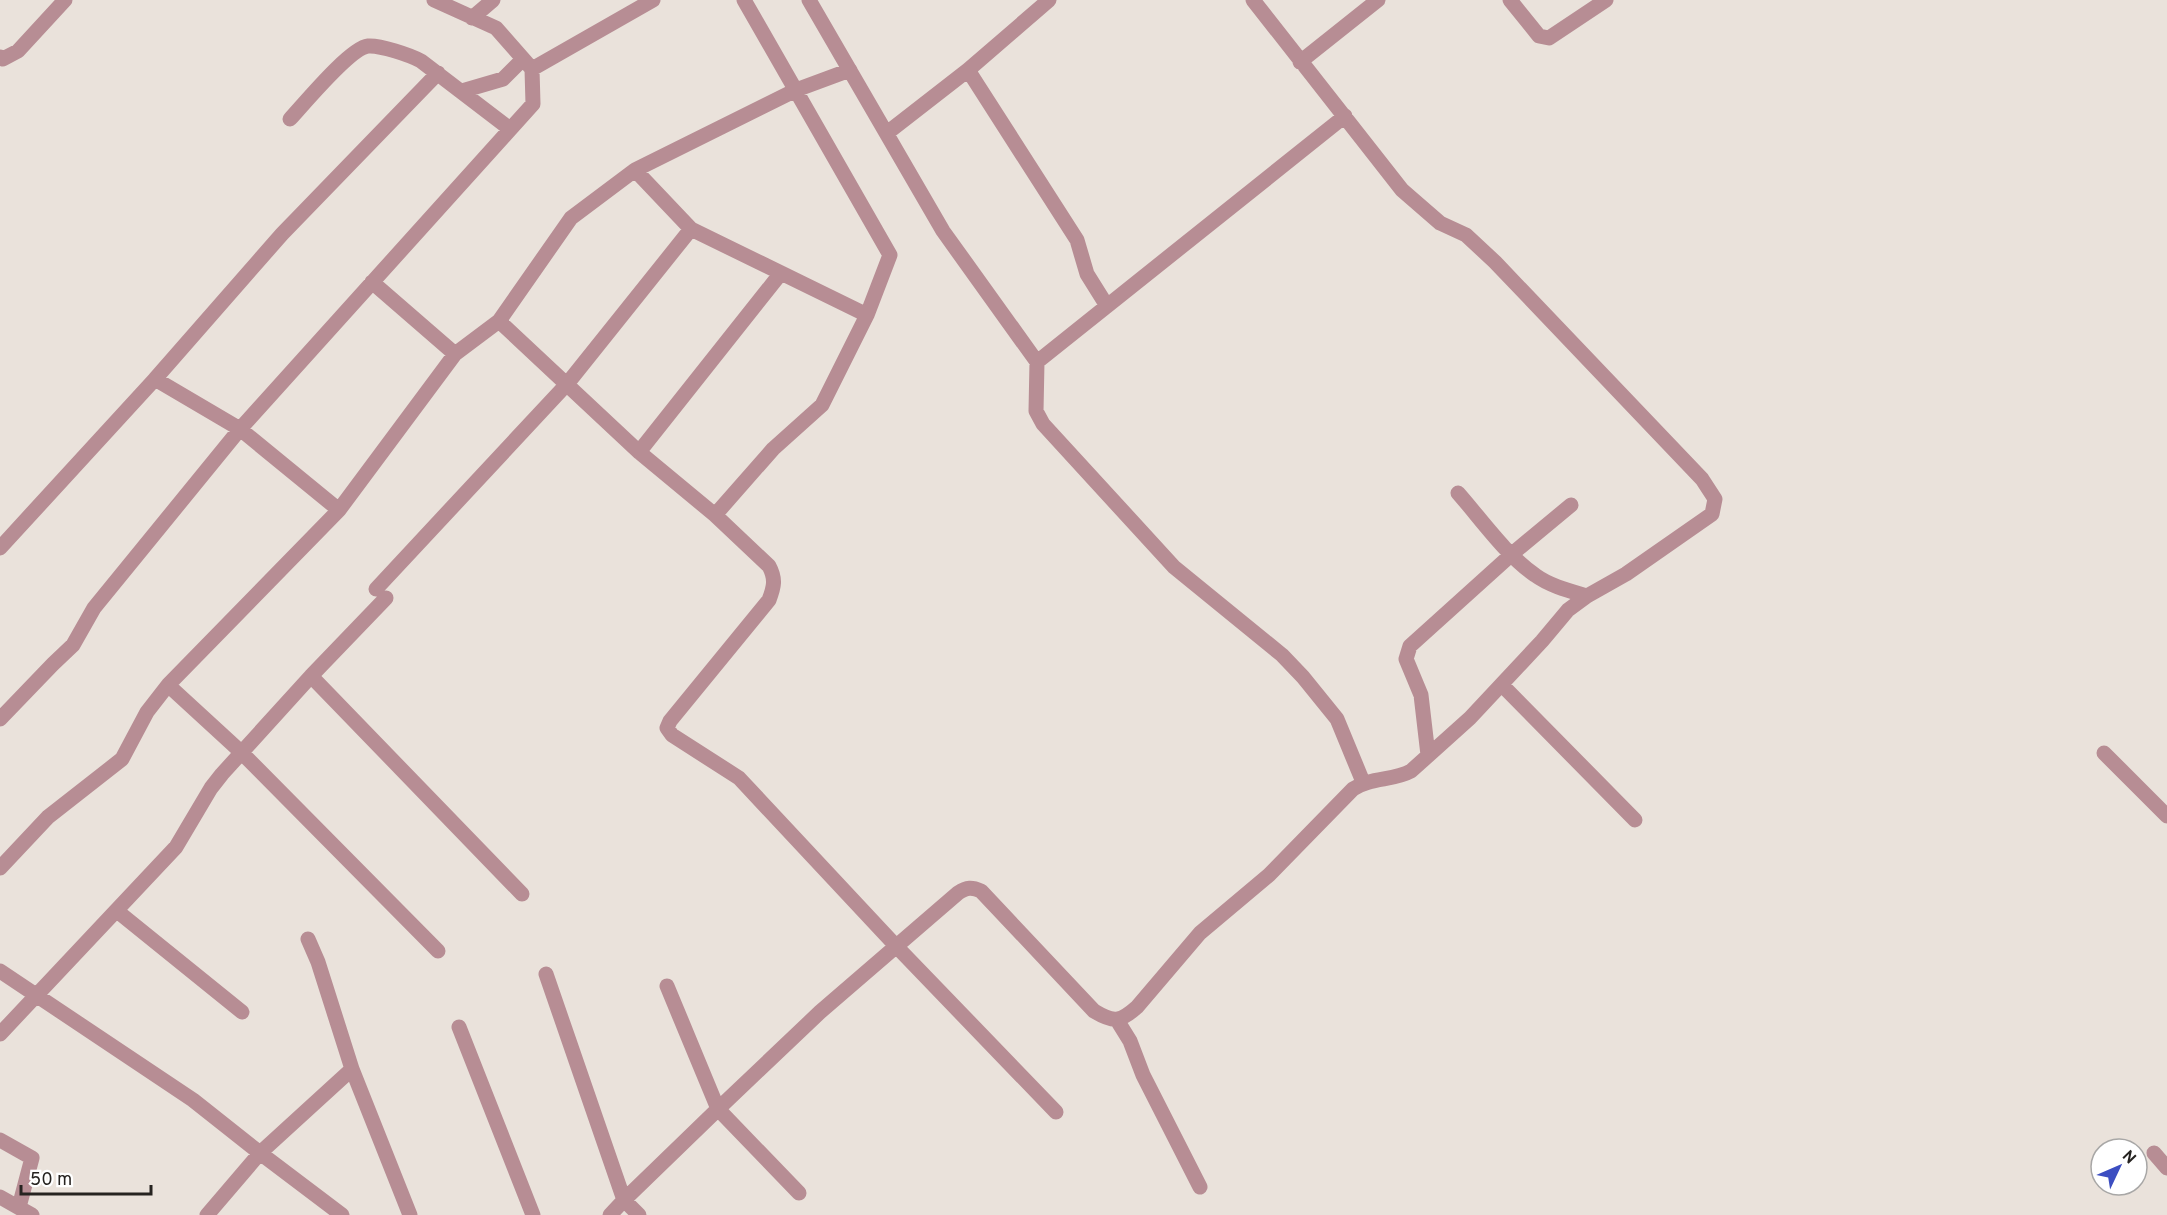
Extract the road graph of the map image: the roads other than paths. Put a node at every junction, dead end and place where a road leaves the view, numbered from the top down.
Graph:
1 (65, 0) edge
2 (434, 0) edge
3 (493, 0) edge
4 (653, 0) edge
5 (744, 0) edge
6 (809, 0) edge
7 (1253, 0) edge
8 (1378, 0) edge
9 (1510, 0) edge
10 (1606, 0) edge
11 (1043, 2) edge
12 (472, 18) junction
13 (0, 57) edge
14 (1300, 62) junction
15 (527, 64) junction
16 (850, 70) junction
17 (968, 70) junction
18 (438, 73) junction
19 (796, 90) junction
20 (462, 91) junction
21 (1345, 116) junction
22 (290, 119) dead end
23 (510, 129) junction
24 (887, 133) junction
25 (635, 170) junction
26 (691, 229) junction
27 (781, 273) junction
28 (372, 282) junction
29 (1107, 306) junction
30 (867, 315) junction
31 (499, 321) junction
32 (455, 354) junction
33 (1037, 362) junction
34 (155, 379) junction
35 (567, 384) junction
36 (240, 429) junction
37 (639, 452) junction
38 (1458, 493) dead end
39 (1571, 505) dead end
40 (339, 510) junction
41 (716, 516) junction
42 (0, 548) edge
43 (1512, 554) junction
44 (1587, 596) junction
45 (311, 676) junction
46 (1502, 685) junction
47 (163, 691) junction
48 (0, 719) edge
49 (2104, 753) dead end
50 (1428, 756) junction
51 (232, 763) junction
52 (1363, 782) junction
53 (2167, 816) edge
54 (1635, 820) dead end
55 (0, 868) edge
56 (522, 894) dead end
57 (117, 911) junction
58 (309, 939) dead end
59 (896, 946) junction
60 (438, 951) dead end
61 (0, 972) edge
62 (546, 974) dead end
63 (667, 986) dead end
64 (37, 996) junction
65 (242, 1012) dead end
66 (1117, 1020) junction
67 (459, 1027) dead end
68 (0, 1034) edge
69 (352, 1069) junction
70 (718, 1109) junction
71 (1056, 1112) dead end
72 (0, 1140) edge
73 (260, 1152) junction
74 (2154, 1153) dead end
75 (2167, 1168) edge
76 (1200, 1187) dead end
77 (799, 1193) dead end
78 (0, 1197) edge
79 (624, 1200) junction
80 (26, 1211) edge
81 (207, 1215) edge
82 (342, 1215) edge
83 (410, 1215) edge
84 (533, 1215) edge
85 (610, 1215) edge
86 (639, 1215) edge

1 - 13 street
2 - 12 street
3 - 12 street
4 - 15 street
5 - 19 street
6 - 16 street
7 - 14 street
8 - 14 street
9 - 10 street
11 - 17 street
12 - 15 street
14 - 21 street
15 - 20 street
15 - 23 street
16 - 19 street
16 - 24 street
17 - 24 street
17 - 29 street
18 - 20 street
18 - 22 street
18 - 34 street
19 - 25 street
19 - 30 street
20 - 23 street
21 - 29 street
21 - 44 street
23 - 28 street
24 - 33 street
25 - 26 street
25 - 31 street
26 - 27 street
26 - 35 street
27 - 30 street
27 - 37 street
28 - 32 street
28 - 36 street
29 - 33 street
30 - 41 street
31 - 32 street
31 - 35 street
32 - 40 street
33 - 52 street
34 - 36 street
34 - 42 street
35 - 37 street
35 - 45 street
36 - 40 street
36 - 48 street
37 - 41 street
38 - 43 street
39 - 43 street
40 - 47 street
41 - 59 street
43 - 44 street
43 - 50 street
44 - 46 street
45 - 51 street
45 - 56 street
46 - 50 street
46 - 54 street
47 - 51 street
47 - 55 street
49 - 53 street
50 - 52 street
51 - 57 street
51 - 60 street
52 - 66 street
57 - 64 street
57 - 65 street
58 - 69 street
59 - 66 street
59 - 70 street
59 - 71 street
61 - 64 street
62 - 79 street
63 - 70 street
64 - 68 street
64 - 73 street
66 - 76 street
67 - 84 street
69 - 73 street
69 - 83 street
70 - 77 street
70 - 79 street
72 - 80 street
73 - 81 street
73 - 82 street
74 - 75 street
78 - 80 street
79 - 85 street
79 - 86 street

